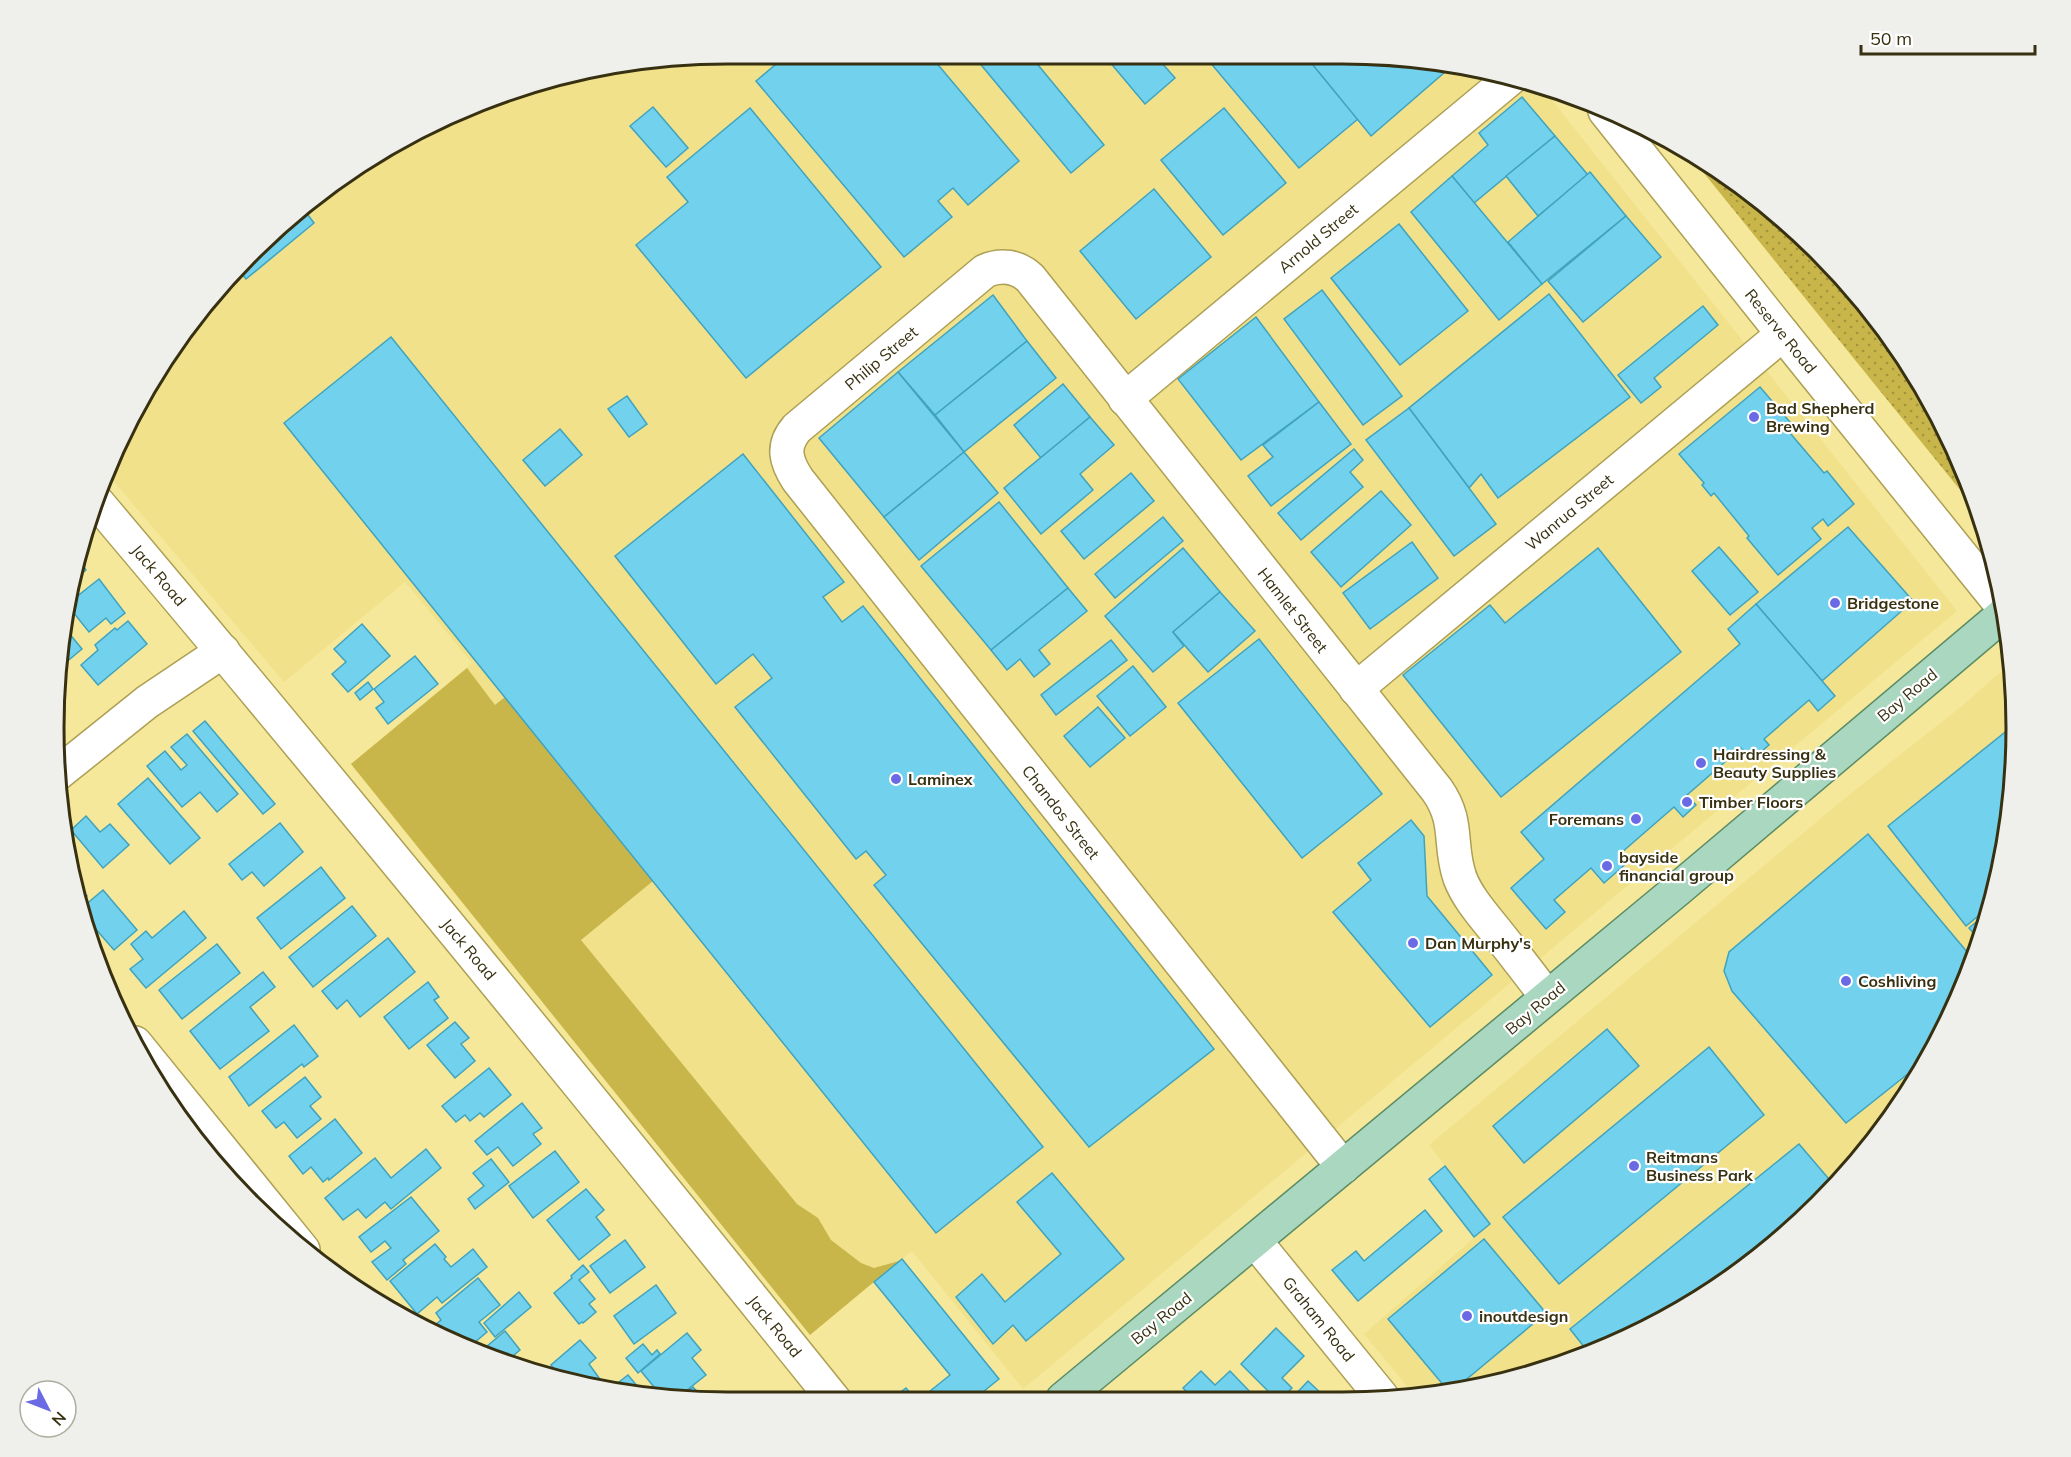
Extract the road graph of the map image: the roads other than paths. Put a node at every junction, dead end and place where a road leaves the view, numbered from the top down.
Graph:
1 (1503, 84) edge
2 (1615, 123) edge
3 (986, 271) joint
4 (1783, 334) junction
5 (1125, 399) junction
6 (786, 452) joint
7 (102, 508) edge
8 (1993, 595) edge
9 (1997, 619) edge
10 (217, 645) junction
11 (1356, 689) junction
12 (66, 767) edge
13 (1547, 997) junction
14 (167, 1082) edge
15 (1343, 1167) junction
16 (267, 1205) edge
17 (1255, 1241) junction
18 (1377, 1391) edge
19 (828, 1392) edge
20 (1072, 1392) edge

1 - 5 street, Arnold Street
2 - 4 street, Reserve Road
3 - 5 street, Hamlet Street
3 - 6 street, Philip Street
4 - 8 street, Reserve Road
4 - 11 street, Wanrua Street
5 - 11 street, Hamlet Street
6 - 15 street, Chandos Street
7 - 10 street, Jack Road
9 - 13 main road, Bay Road
10 - 12 street
10 - 19 street, Jack Road
11 - 13 street, Hamlet Street
13 - 15 main road, Bay Road
14 - 16 street
15 - 17 main road, Bay Road
17 - 18 street, Graham Road
17 - 20 main road, Bay Road

